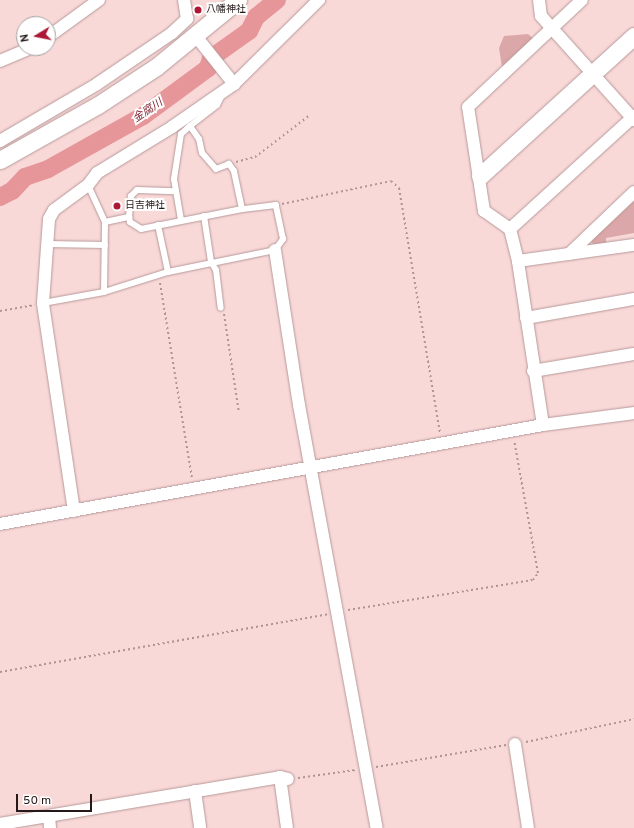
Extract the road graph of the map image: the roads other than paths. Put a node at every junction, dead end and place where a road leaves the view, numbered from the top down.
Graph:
1 (99, 0) edge
2 (184, 0) edge
3 (238, 0) edge
4 (319, 0) edge
5 (539, 0) edge
6 (582, 0) edge
7 (551, 29) junction
8 (56, 30) edge
9 (634, 36) edge
10 (198, 38) junction
11 (16, 54) edge
12 (0, 61) edge
13 (592, 74) junction
14 (229, 84) junction
15 (634, 118) edge
16 (190, 126) junction
17 (0, 141) edge
18 (0, 160) edge
19 (480, 176) junction
20 (88, 185) junction
21 (175, 191) junction
22 (634, 192) edge
23 (242, 209) junction
24 (129, 216) junction
25 (204, 216) junction
26 (180, 220) junction
27 (105, 222) junction
28 (158, 224) junction
29 (510, 229) junction
30 (46, 244) junction
31 (634, 244) edge
32 (105, 245) junction
33 (275, 250) junction
34 (569, 254) junction
35 (518, 261) junction
36 (211, 262) junction
37 (168, 272) junction
38 (104, 292) junction
39 (634, 298) edge
40 (43, 303) junction
41 (221, 308) road end
42 (526, 318) junction
43 (634, 354) edge
44 (533, 371) junction
45 (634, 413) edge
46 (543, 426) junction
47 (310, 467) junction
48 (74, 511) junction
49 (0, 524) edge
50 (515, 744) road end
51 (195, 791) junction
52 (49, 816) junction
53 (0, 824) edge
54 (50, 828) edge
55 (200, 828) edge
56 (287, 828) edge
57 (377, 828) edge
58 (528, 828) edge

1 - 8 street
2 - 17 street
3 - 10 street
4 - 14 street
5 - 7 street
6 - 7 street
7 - 13 street
7 - 19 street
9 - 13 street
10 - 14 street
10 - 18 street
11 - 12 street
13 - 15 street
13 - 19 street
14 - 16 lane
14 - 20 street
15 - 29 street
16 - 21 lane
16 - 23 lane
19 - 29 street
20 - 27 lane
20 - 30 street
21 - 24 lane
21 - 26 lane
22 - 34 street
23 - 25 lane
23 - 33 lane
24 - 27 lane
24 - 28 lane
25 - 26 lane
25 - 36 lane
26 - 28 lane
27 - 32 lane
28 - 37 lane
29 - 35 street
30 - 32 lane
30 - 40 street
31 - 34 street
32 - 38 lane
33 - 36 lane
33 - 47 street
34 - 35 street
35 - 42 street
36 - 37 lane
36 - 41 lane
37 - 38 lane
38 - 40 lane
39 - 42 street
40 - 48 street
42 - 44 street
43 - 44 street
44 - 46 street
45 - 46 street
46 - 47 street
47 - 48 street
47 - 57 street
48 - 49 street
50 - 58 street
51 - 52 street
51 - 55 street
51 - 56 street
52 - 53 street
52 - 54 street

